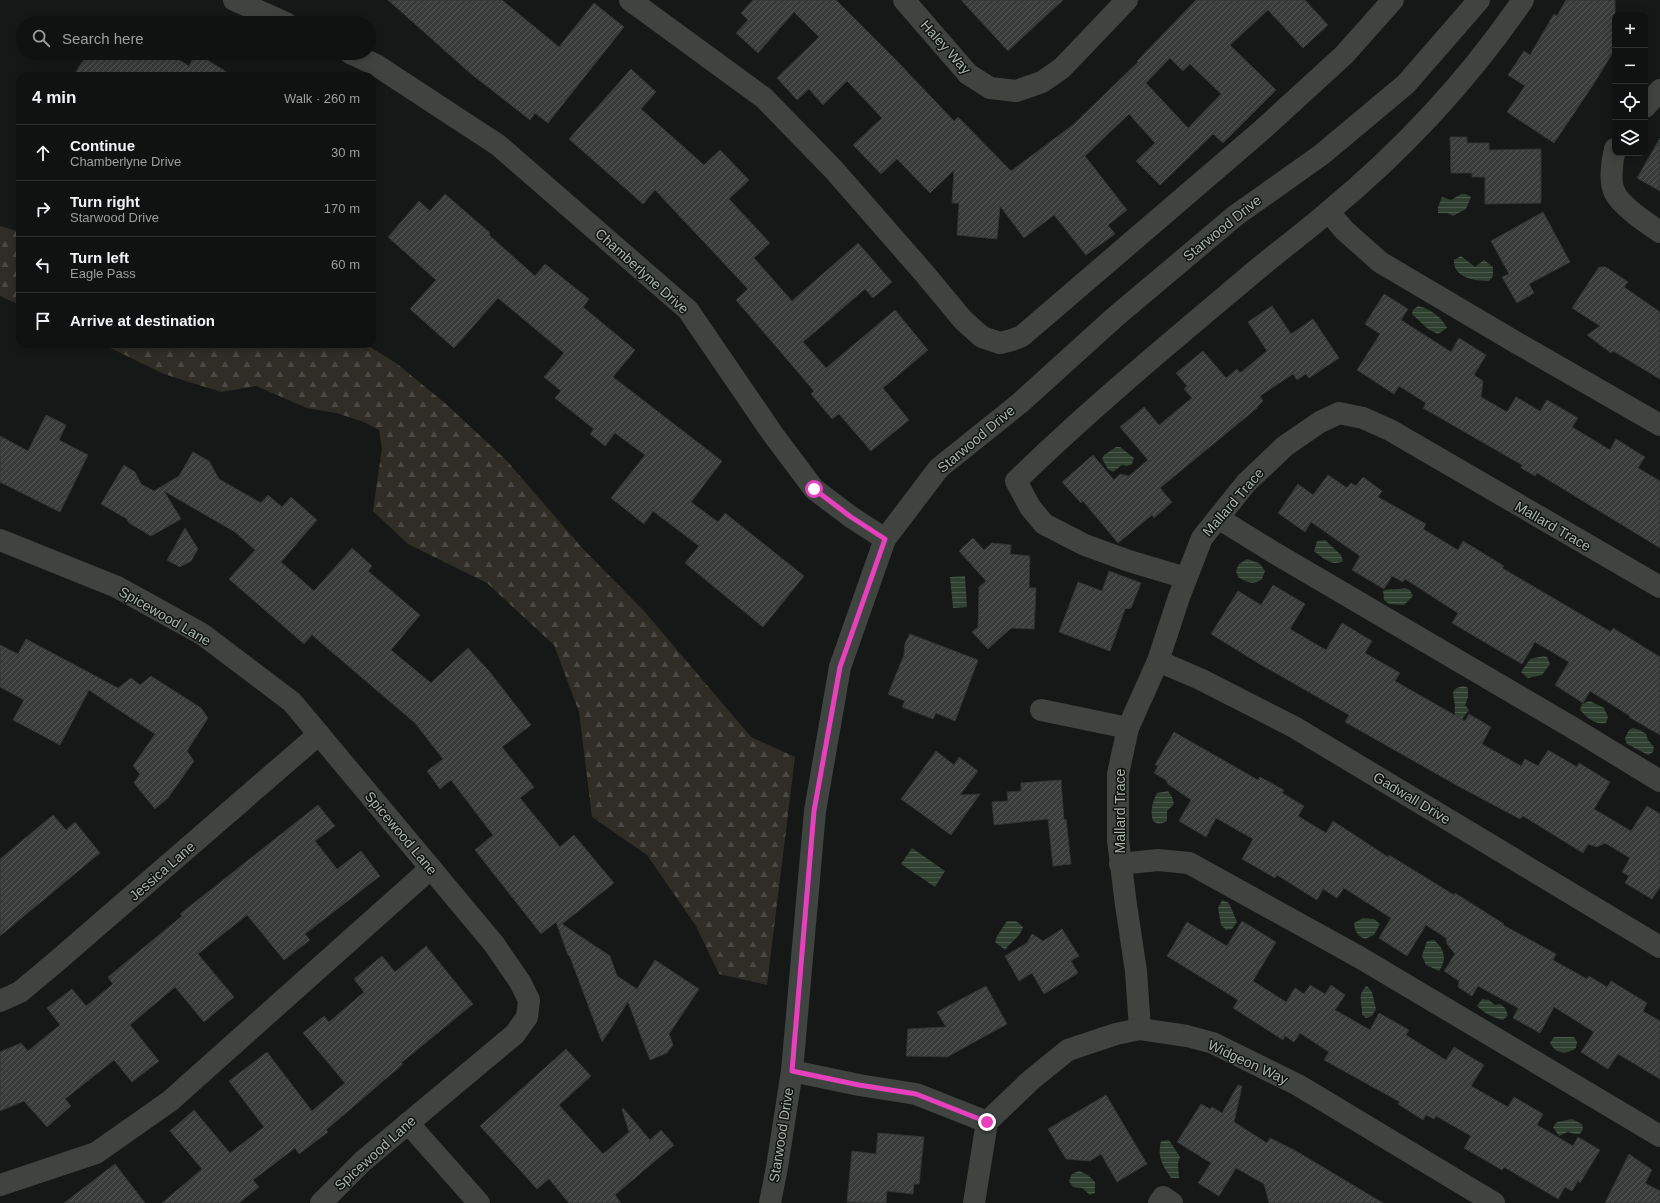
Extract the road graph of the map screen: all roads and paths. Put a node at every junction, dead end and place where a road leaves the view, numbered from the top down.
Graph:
1 (234, 0) edge
2 (630, 0) edge
3 (904, 0) edge
4 (1127, 0) edge
5 (1392, 0) edge
6 (1479, 0) edge
7 (1523, 0) edge
8 (270, 16) edge
9 (365, 60) edge
10 (1660, 90) edge
11 (1648, 104) edge
12 (1613, 156) edge
13 (1329, 212) junction
14 (1660, 232) edge
15 (1660, 425) edge
16 (1218, 518) junction
17 (885, 539) junction
18 (0, 540) edge
19 (1186, 578) junction
20 (1660, 587) edge
21 (1158, 661) junction
22 (1041, 710) dead end
23 (1128, 728) junction
24 (319, 734) junction
25 (1660, 781) edge
26 (1120, 864) junction
27 (431, 868) junction
28 (1660, 947) edge
29 (0, 1001) edge
30 (1140, 1029) junction
31 (792, 1071) junction
32 (987, 1122) junction
33 (408, 1123) junction
34 (1660, 1136) edge
35 (0, 1185) edge
36 (321, 1203) edge
37 (479, 1203) edge
38 (770, 1203) edge
39 (974, 1203) edge
40 (1159, 1203) edge
41 (1172, 1203) edge
42 (1494, 1203) edge

1 - 8 street
2 - 5 street
3 - 4 street, Haley Way
6 - 17 street, Starwood Drive
7 - 13 street
9 - 17 street, Chamberlyne Drive
10 - 11 street
12 - 14 street
13 - 15 street
13 - 19 street
16 - 19 street, Mallard Trace
16 - 20 street, Mallard Trace
16 - 25 street
17 - 31 street, Starwood Drive
18 - 24 street, Spicewood Lane
19 - 21 street, Mallard Trace
21 - 23 street, Mallard Trace
21 - 28 street, Gadwall Drive
22 - 23 street
23 - 26 street, Mallard Trace
24 - 27 street, Spicewood Lane
24 - 29 street, Jessica Lane
26 - 30 street, Mallard Trace
26 - 34 street
27 - 33 street, Spicewood Lane
27 - 35 street
30 - 32 street, Widgeon Way
30 - 42 street, Widgeon Way
31 - 32 street
31 - 38 street, Starwood Drive
32 - 39 street
33 - 36 street, Spicewood Lane
33 - 37 street
40 - 41 street

